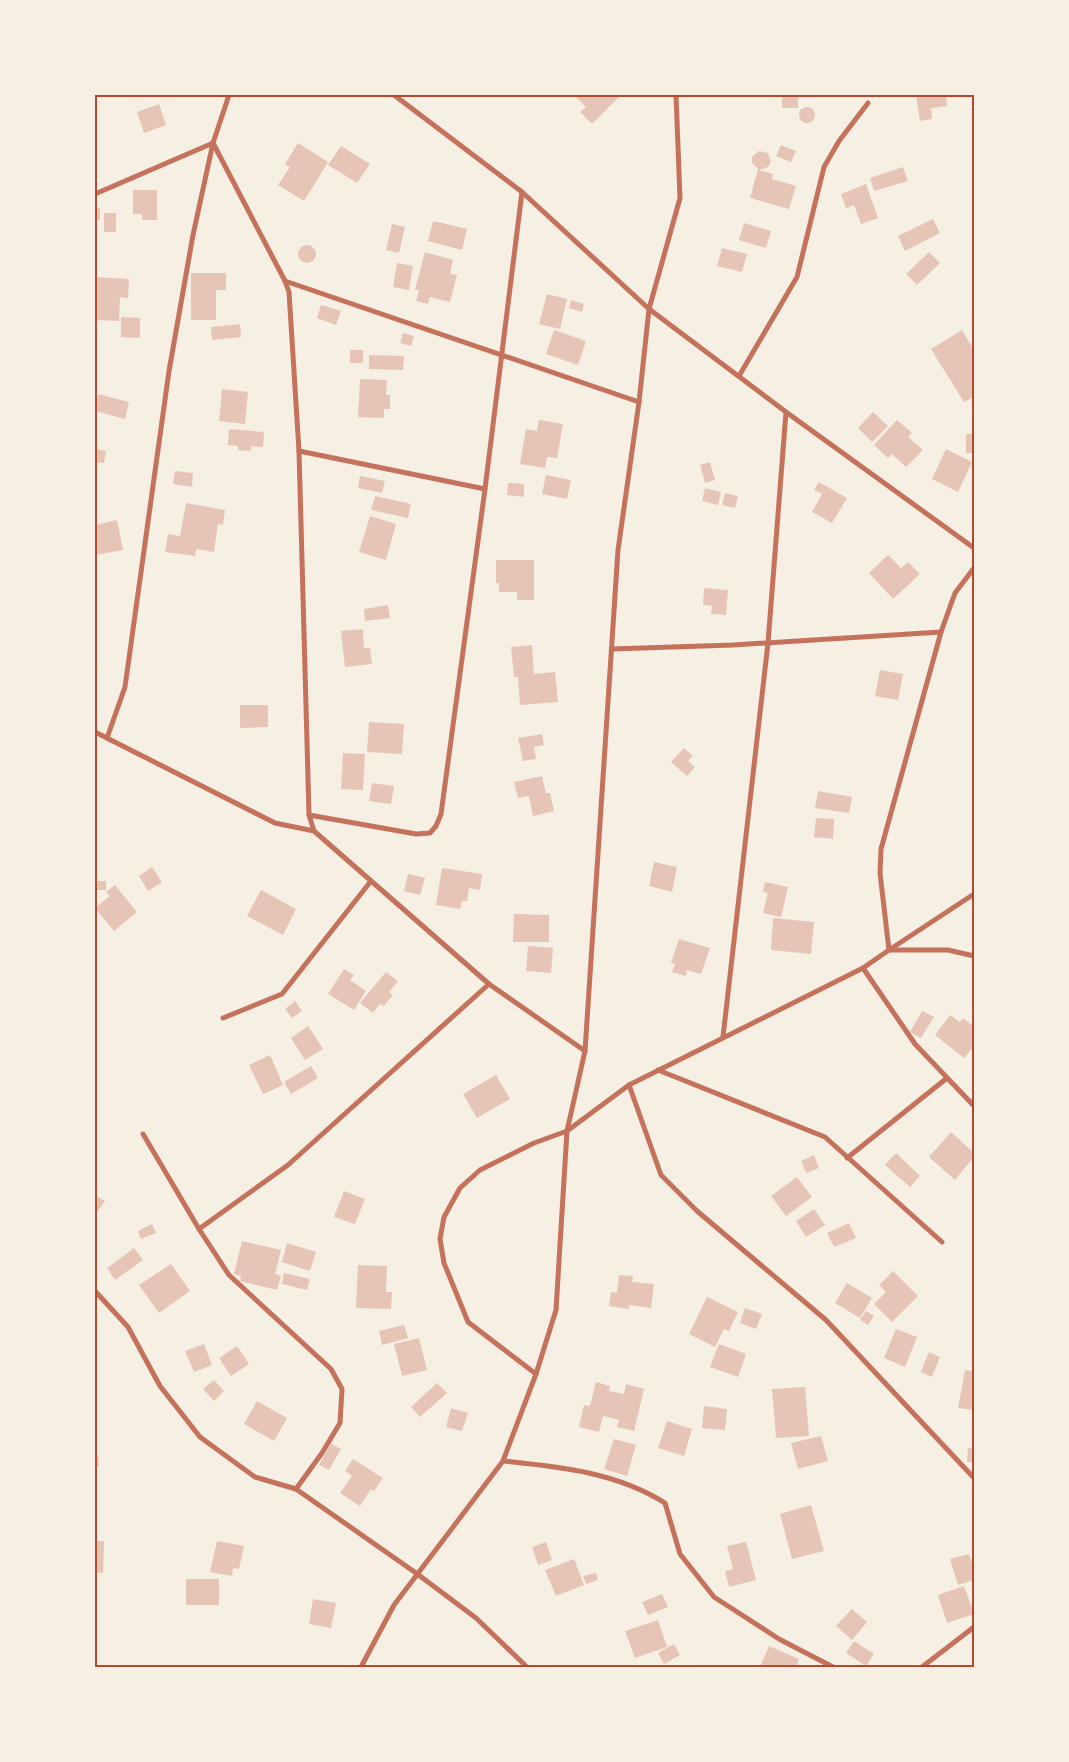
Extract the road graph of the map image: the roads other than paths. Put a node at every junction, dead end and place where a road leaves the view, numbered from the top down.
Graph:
1 (229, 95) edge
2 (394, 95) edge
3 (676, 95) edge
4 (868, 103) dead end
5 (213, 143) junction
6 (522, 192) junction
7 (95, 194) edge
8 (285, 281) junction
9 (649, 309) junction
10 (501, 355) junction
11 (739, 376) junction
12 (639, 402) junction
13 (786, 412) junction
14 (299, 451) junction
15 (486, 489) junction
16 (974, 548) edge
17 (974, 568) edge
18 (941, 632) junction
19 (768, 643) junction
20 (612, 649) junction
21 (95, 732) edge
22 (107, 738) junction
23 (309, 815) junction
24 (314, 831) junction
25 (371, 881) junction
26 (974, 894) edge
27 (889, 950) junction
28 (974, 956) edge
29 (863, 968) junction
30 (489, 984) junction
31 (223, 1018) dead end
32 (723, 1037) junction
33 (585, 1051) junction
34 (658, 1070) junction
35 (947, 1078) junction
36 (630, 1085) junction
37 (974, 1106) edge
38 (567, 1131) junction
39 (143, 1134) dead end
40 (847, 1158) junction
41 (199, 1229) junction
42 (942, 1242) dead end
43 (95, 1292) edge
44 (536, 1374) junction
45 (503, 1460) junction
46 (974, 1478) edge
47 (296, 1489) junction
48 (416, 1573) junction
49 (974, 1627) edge
50 (361, 1667) edge
51 (527, 1667) edge
52 (833, 1667) edge
53 (922, 1667) edge

1 - 5 street
2 - 6 street
3 - 9 street
4 - 11 street
5 - 7 street
5 - 8 street
5 - 22 street
6 - 9 street
6 - 10 street
8 - 10 street
8 - 14 street
9 - 11 street
9 - 12 street
10 - 12 street
10 - 15 street
11 - 13 street
12 - 20 street
13 - 16 street
13 - 19 street
14 - 15 street
14 - 23 street
15 - 23 street
17 - 18 street
18 - 19 street
18 - 27 street
19 - 20 street
19 - 32 street
20 - 33 street
21 - 22 street
22 - 24 street
23 - 24 street
24 - 25 street
25 - 30 street
25 - 31 street
26 - 27 street
27 - 28 street
27 - 29 street
29 - 32 street
29 - 35 street
30 - 33 street
30 - 41 street
32 - 34 street
33 - 38 street
34 - 36 street
34 - 40 street
35 - 37 street
35 - 40 street
36 - 38 street
36 - 46 street
38 - 44 street
38 - 44 street
39 - 41 street
40 - 42 street
41 - 47 street
43 - 47 street
44 - 45 street
45 - 48 street
45 - 52 street
47 - 48 street
48 - 50 street
48 - 51 street
49 - 53 street

